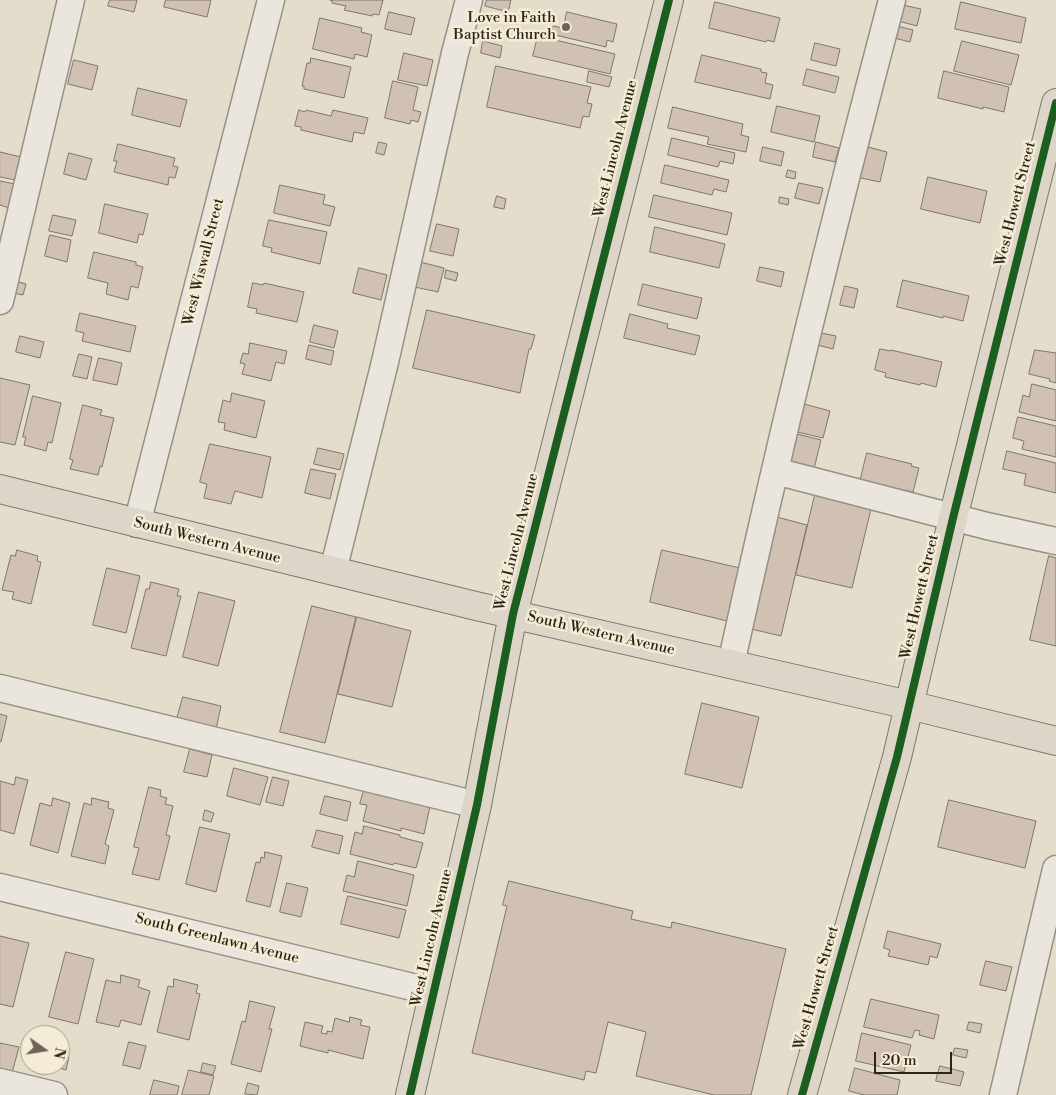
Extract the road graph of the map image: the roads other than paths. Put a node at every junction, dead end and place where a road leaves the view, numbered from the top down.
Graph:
1 (71, 0) edge
2 (271, 0) edge
3 (469, 0) edge
4 (669, 0) edge
5 (892, 0) edge
6 (1056, 104) edge
7 (0, 301) edge
8 (775, 471) junction
9 (0, 489) edge
10 (953, 518) junction
11 (137, 524) junction
12 (1056, 541) edge
13 (333, 571) junction
14 (514, 614) junction
15 (731, 664) junction
16 (0, 688) edge
17 (909, 705) junction
18 (1056, 741) edge
19 (478, 805) junction
20 (1056, 869) edge
21 (0, 887) edge
22 (433, 992) junction
23 (0, 1082) edge
24 (54, 1095) edge
25 (410, 1095) edge
26 (802, 1095) edge
27 (1004, 1095) edge

1 - 7 street
2 - 11 street, West Wiswall Street
3 - 13 street
4 - 14 main road, West Lincoln Avenue
5 - 8 street
6 - 10 main road, West Howett Street
8 - 10 street
8 - 15 street
9 - 11 main road, South Western Avenue
10 - 12 street
10 - 17 main road, West Howett Street
11 - 13 main road, South Western Avenue
13 - 14 main road, South Western Avenue
14 - 15 main road, South Western Avenue
14 - 19 main road, West Lincoln Avenue
15 - 17 main road, South Western Avenue
16 - 19 street
17 - 18 main road, South Western Avenue
17 - 26 main road, West Howett Street
19 - 22 main road, West Lincoln Avenue
20 - 27 street
21 - 22 street, South Greenlawn Avenue
22 - 25 main road, West Lincoln Avenue
23 - 24 street

